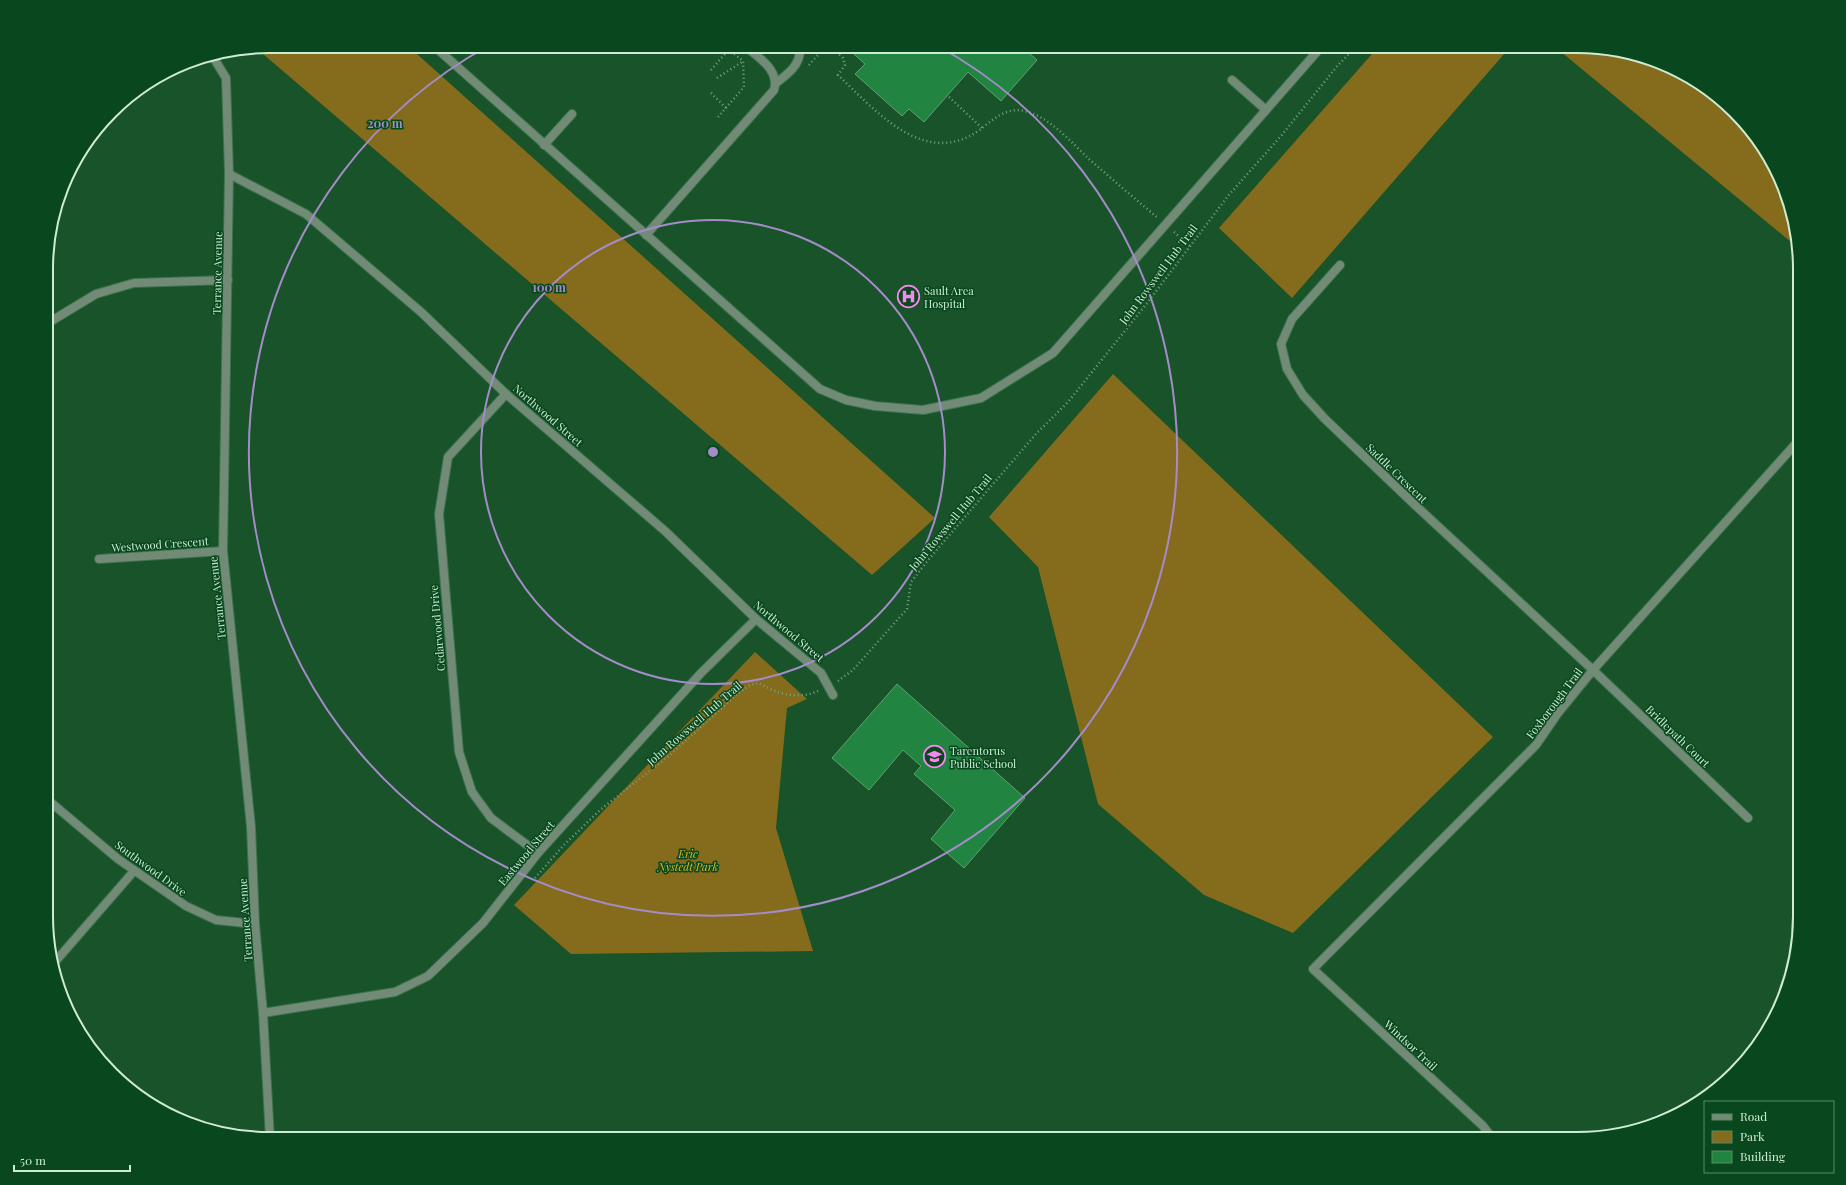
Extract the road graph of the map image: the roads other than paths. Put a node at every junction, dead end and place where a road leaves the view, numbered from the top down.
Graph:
1 (442, 53) edge
2 (753, 53) edge
3 (800, 53) edge
4 (1316, 53) edge
5 (215, 60) edge
6 (1232, 80) dead end
7 (776, 83) junction
8 (1266, 110) junction
9 (572, 114) dead end
10 (544, 145) junction
11 (228, 174) junction
12 (646, 235) junction
13 (1340, 265) dead end
14 (228, 280) junction
15 (53, 320) edge
16 (506, 394) junction
17 (1793, 446) edge
18 (223, 552) junction
19 (99, 559) dead end
20 (756, 619) junction
21 (1593, 670) junction
22 (833, 695) dead end
23 (53, 804) edge
24 (1748, 818) dead end
25 (538, 853) junction
26 (134, 871) junction
27 (255, 924) junction
28 (57, 959) edge
29 (1312, 969) joint
30 (263, 1013) junction
31 (270, 1132) edge
32 (1488, 1132) edge

1 - 10 street
2 - 7 street
3 - 7 street
4 - 8 street
5 - 11 street, Terrance Avenue
6 - 8 street
7 - 12 street
8 - 12 street
9 - 10 street
10 - 12 street
11 - 14 street, Terrance Avenue
11 - 16 street, Northwood Street
13 - 21 street, Saddle Crescent
14 - 15 street
14 - 18 street, Terrance Avenue
16 - 20 street, Northwood Street
16 - 25 street, Cedarwood Drive
17 - 21 street, Foxborough Trail
18 - 19 street, Westwood Crescent
18 - 27 street, Terrance Avenue
20 - 22 street, Northwood Street
20 - 25 street, Eastwood Street
21 - 24 street, Bridlepath Court
21 - 29 street, Foxborough Trail
23 - 26 street, Southwood Drive
25 - 30 street, Eastwood Street
26 - 27 street, Southwood Drive
26 - 28 street
27 - 30 street, Terrance Avenue
29 - 32 street, Windsor Trail
30 - 31 street, Terrance Avenue

